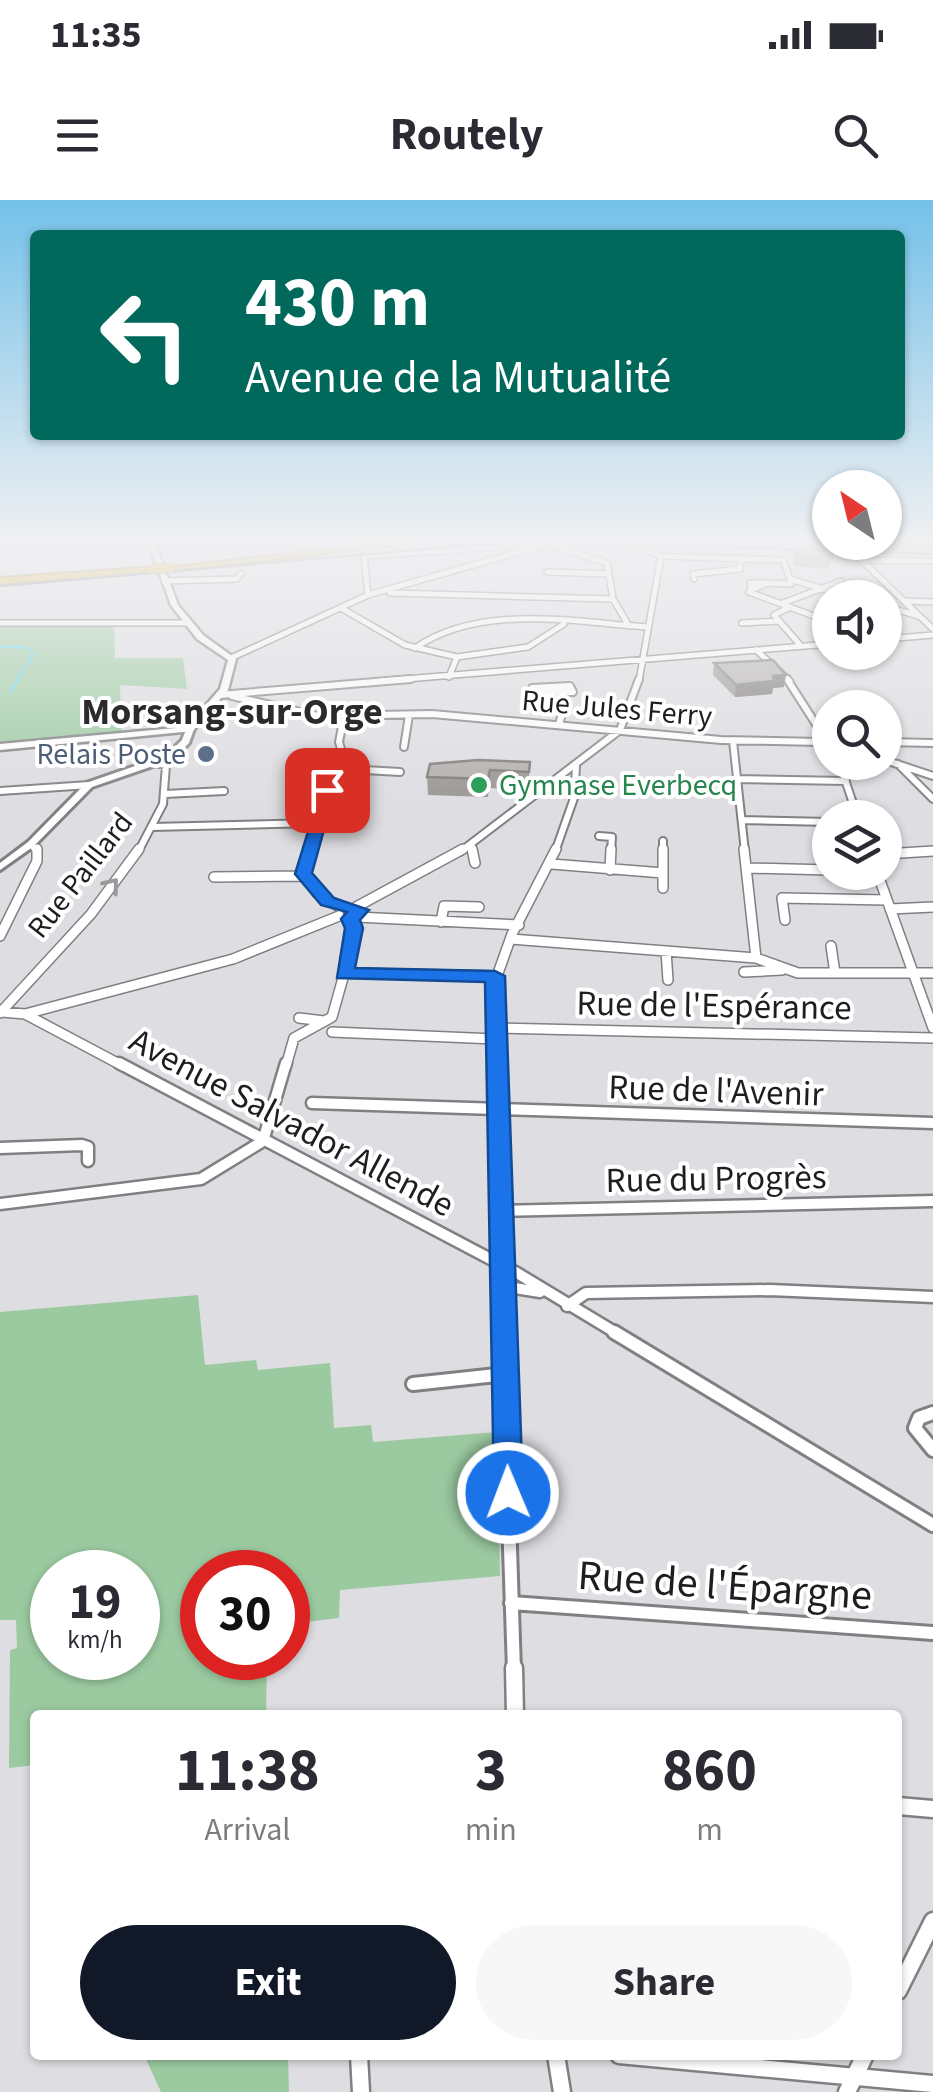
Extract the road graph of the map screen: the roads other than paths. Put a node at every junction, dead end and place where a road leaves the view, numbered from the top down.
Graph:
1 (198, 632) edge
2 (288, 632) edge
3 (379, 632) edge
4 (437, 632) edge
5 (551, 632) edge
6 (647, 632) edge
7 (789, 632) edge
8 (931, 632) edge
9 (902, 637) edge
10 (812, 645) edge
11 (801, 646) junction
12 (416, 648) junction
13 (756, 650) junction
14 (457, 657) junction
15 (232, 658) junction
16 (643, 660) junction
17 (561, 667) junction
18 (449, 677) junction
19 (570, 686) junction
20 (559, 692) junction
21 (219, 695) junction
22 (232, 696) junction
23 (408, 714) junction
24 (344, 716) junction
25 (812, 716) edge
26 (559, 724) junction
27 (190, 729) junction
28 (620, 730) junction
29 (733, 740) junction
30 (812, 742) edge
31 (902, 742) edge
32 (933, 743) edge
33 (0, 747) edge
34 (404, 747) dead end
35 (355, 761) dead end
36 (344, 762) junction
37 (155, 763) junction
38 (902, 765) edge
39 (576, 767) junction
40 (902, 768) edge
41 (400, 772) dead end
42 (933, 776) edge
43 (738, 779) junction
44 (846, 781) joint
45 (328, 784) dead end
46 (89, 785) junction
47 (224, 790) dead end
48 (0, 791) edge
49 (165, 794) junction
50 (933, 799) edge
51 (852, 800) edge
52 (742, 820) junction
53 (812, 822) edge
54 (317, 823) junction
55 (152, 827) junction
56 (599, 836) dead end
57 (663, 841) dead end
58 (31, 844) junction
59 (471, 845) junction
60 (933, 851) edge
61 (902, 853) edge
62 (476, 864) dead end
63 (552, 864) junction
64 (0, 867) edge
65 (748, 868) junction
66 (610, 870) junction
67 (812, 870) edge
68 (664, 873) junction
69 (214, 876) dead end
70 (304, 876) junction
71 (663, 888) dead end
72 (884, 890) edge
73 (888, 904) junction
74 (933, 906) edge
75 (478, 908) dead end
76 (340, 912) junction
77 (354, 914) junction
78 (785, 920) dead end
79 (442, 922) junction
80 (519, 925) junction
81 (0, 936) edge
82 (511, 938) junction
83 (830, 946) dead end
84 (666, 950) junction
85 (756, 958) junction
86 (782, 970) junction
87 (744, 972) dead end
88 (344, 974) junction
89 (835, 974) junction
90 (933, 974) edge
91 (914, 975) junction
92 (495, 976) junction
93 (668, 980) dead end
94 (1, 1012) edge
95 (26, 1014) junction
96 (298, 1018) dead end
97 (324, 1021) junction
98 (933, 1028) edge
99 (332, 1032) dead end
100 (494, 1034) junction
101 (933, 1038) edge
102 (312, 1103) dead end
103 (498, 1112) junction
104 (933, 1123) edge
105 (263, 1141) junction
106 (0, 1148) edge
107 (88, 1161) dead end
108 (933, 1201) edge
109 (0, 1204) edge
110 (501, 1211) junction
111 (502, 1265) junction
112 (502, 1286) junction
113 (550, 1295) junction
114 (933, 1298) edge
115 (568, 1306) junction
116 (506, 1374) junction
117 (413, 1384) dead end
118 (933, 1413) edge
119 (933, 1450) edge
120 (933, 1525) edge
121 (511, 1603) junction
122 (933, 1633) edge
123 (515, 1710) edge
124 (902, 1806) edge
125 (933, 1809) edge
126 (933, 1921) edge
127 (902, 1984) edge
128 (359, 2060) edge
129 (557, 2060) edge
130 (660, 2060) edge
131 (863, 2060) edge
132 (850, 2084) edge
133 (933, 2084) edge
134 (361, 2092) edge
135 (562, 2092) edge

1 - 15 main road
2 - 15 street
3 - 12 street
4 - 12 street
5 - 14 street
6 - 16 street
7 - 11 street
8 - 9 street
10 - 11 street
11 - 13 street
12 - 14 street
13 - 16 street
13 - 25 street
14 - 18 street
15 - 21 main road
16 - 17 street
16 - 28 street
17 - 18 street
17 - 19 street
18 - 22 street
19 - 20 street
19 - 20 street
20 - 26 street
21 - 22 street
21 - 27 main road
22 - 24 street, Rue Jules Ferry
23 - 24 street, Rue Jules Ferry
23 - 26 street, Rue Jules Ferry
23 - 34 street
24 - 36 street
26 - 28 street, Rue Jules Ferry
27 - 33 main road
27 - 37 street
28 - 29 street, Rue Jules Ferry
28 - 39 street
29 - 30 street, Rue Jules Ferry
29 - 43 street
31 - 32 street
35 - 36 street
36 - 41 street
37 - 46 street
37 - 49 street, Rue Paillard
38 - 42 street
39 - 59 street
39 - 63 street
40 - 50 street
43 - 44 street
43 - 52 street
44 - 51 street
45 - 54 street
46 - 48 street
46 - 58 street
47 - 49 street
49 - 55 street, Rue Paillard
52 - 53 street
52 - 65 street
54 - 55 street
54 - 70 street
94 -> 55 street, Rue Paillard
56 - 66 street
57 - 68 street
58 - 64 street
58 - 81 street
59 - 62 street
59 - 77 street
60 - 61 street
63 - 66 street
63 - 80 street
65 - 67 street
65 - 85 street
66 - 68 street
68 - 71 street
69 - 70 street
70 - 76 street
72 - 73 street
73 - 74 street
73 - 78 street
73 - 91 street
75 - 79 street
76 - 77 street
76 - 95 street
77 - 79 street
77 - 88 street
79 - 80 street
80 - 82 street
82 - 84 street
82 - 92 street
83 - 89 street
84 - 85 street
84 - 93 street
85 - 86 street
86 - 87 street
86 - 89 street
88 - 92 street
88 - 97 street
89 - 91 street
90 - 91 street
91 - 98 street
92 - 100 street
94 - 95 street, Avenue Salvador Allende
95 - 105 street, Avenue Salvador Allende
96 - 97 street
97 - 105 street
99 - 100 street, Rue de l'Espérance
100 - 101 street, Rue de l'Espérance
100 - 103 street
102 - 103 street, Rue de l'Avenir
103 - 104 street, Rue de l'Avenir
103 - 110 street
105 - 109 street
105 - 111 street, Avenue Salvador Allende
106 - 107 street
108 - 110 street, Rue du Progrès
110 - 111 street
111 - 112 street
111 - 113 street, Avenue Salvador Allende
112 - 113 street, Avenue Salvador Allende
112 - 116 street
113 - 115 street, Avenue Salvador Allende
114 - 115 street
115 - 120 street, Avenue Salvador Allende
116 - 117 street
116 - 121 street
118 - 119 street
121 - 122 street, Rue de l'Épargne
121 - 123 street
124 - 125 street
126 - 127 street
128 - 134 street
129 - 135 street
130 - 132 street
131 - 132 street
132 - 133 street

